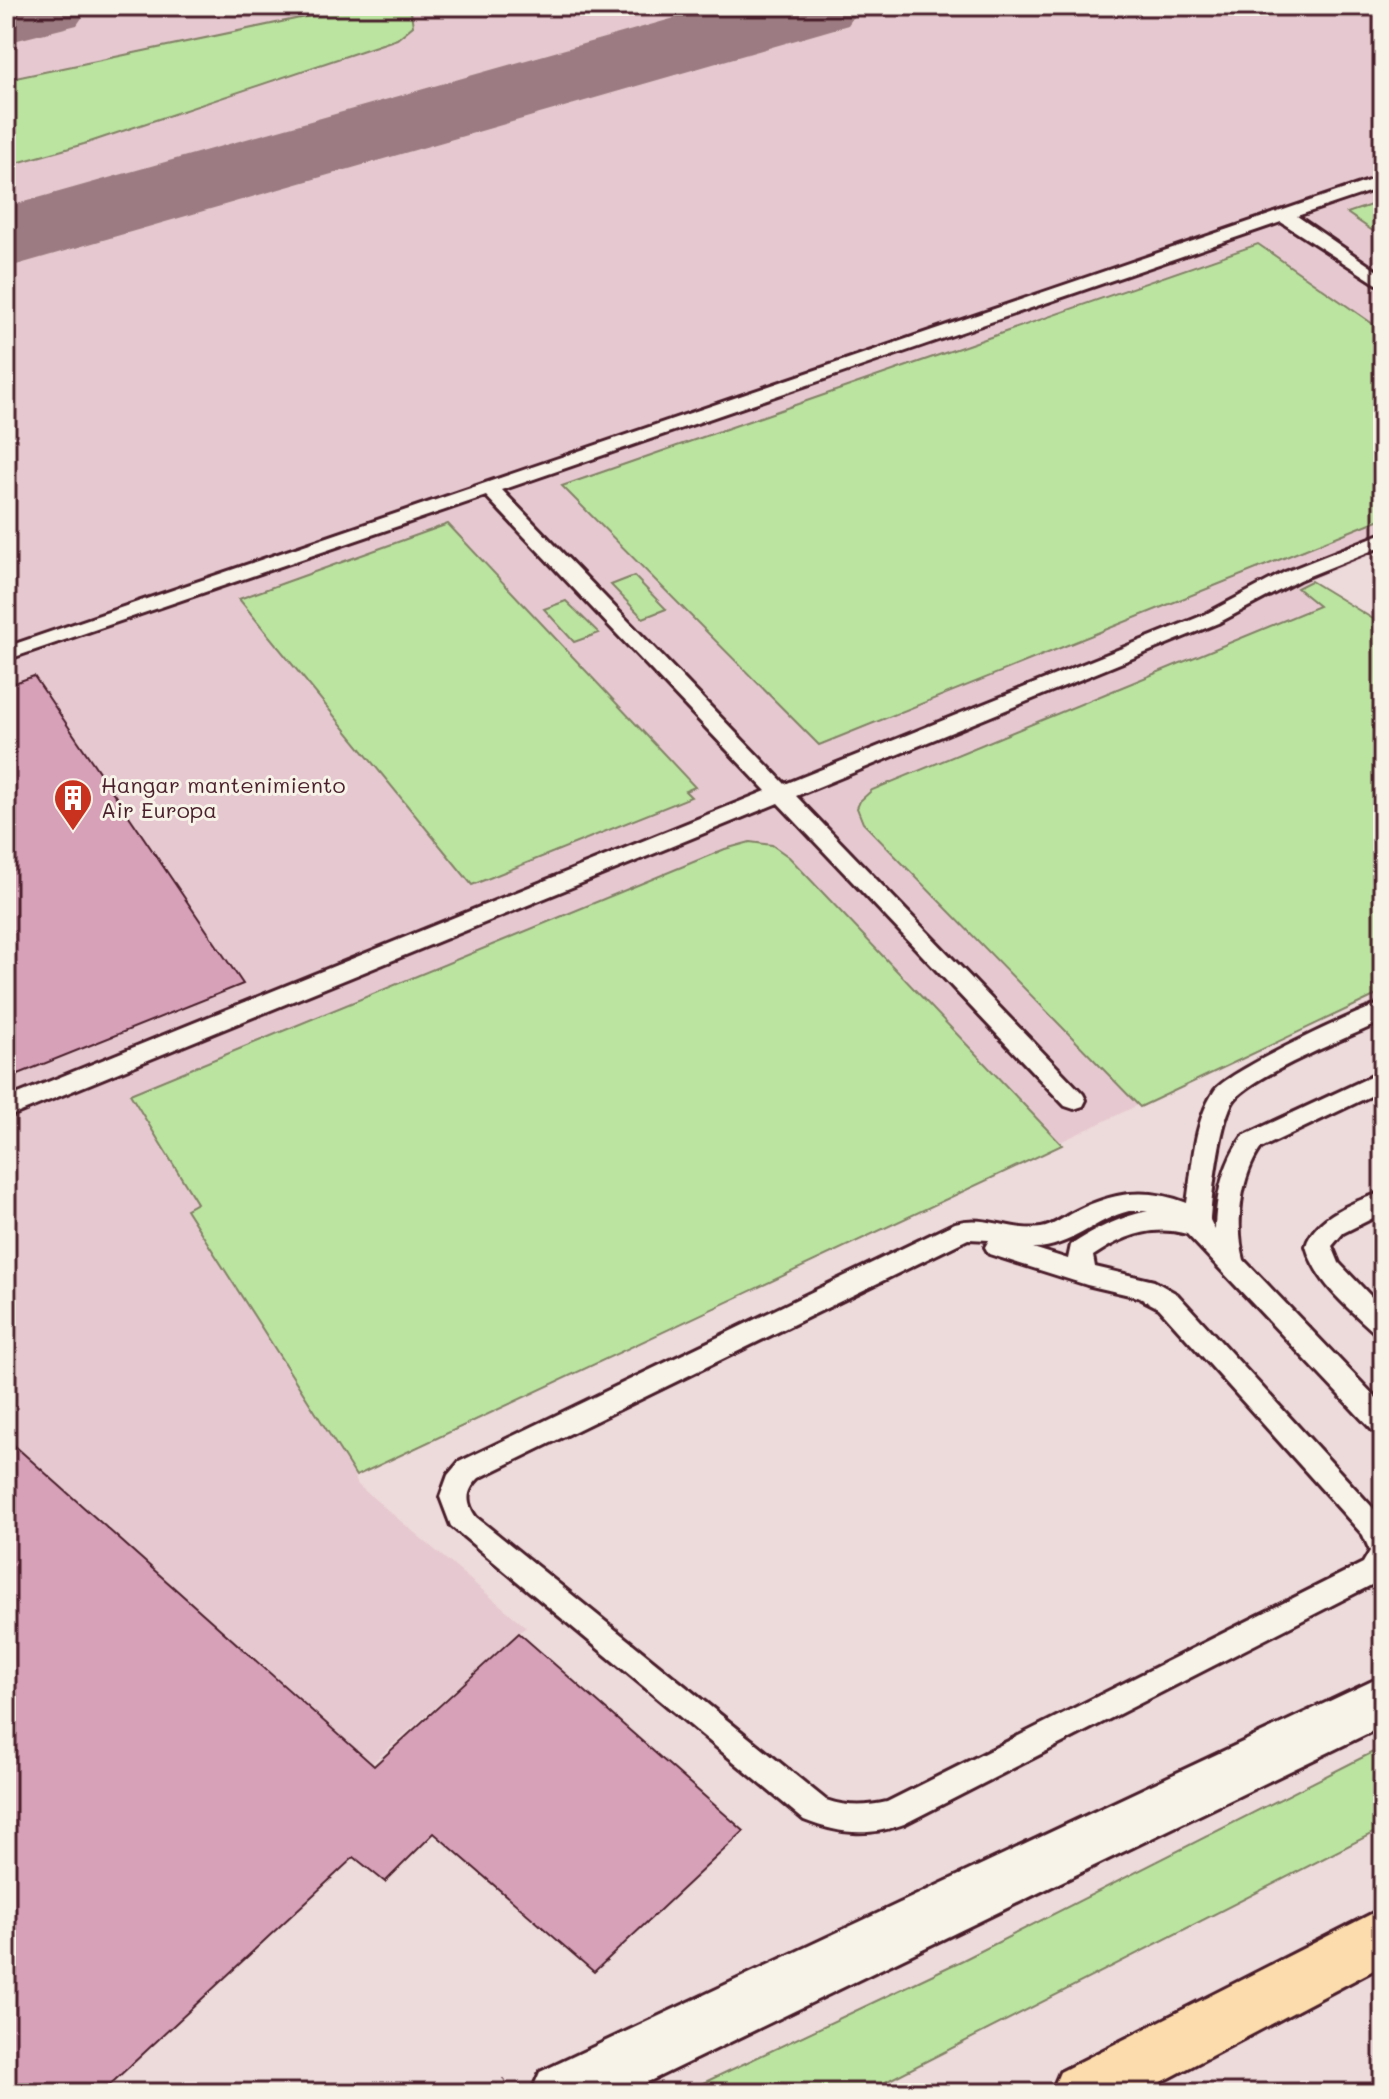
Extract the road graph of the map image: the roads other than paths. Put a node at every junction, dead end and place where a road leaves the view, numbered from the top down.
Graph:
1 (1383, 181) edge
2 (1283, 215) junction
3 (1383, 283) edge
4 (489, 488) junction
5 (1383, 539) edge
6 (6, 654) edge
7 (782, 794) junction
8 (1383, 1011) edge
9 (1383, 1080) edge
10 (1074, 1100) dead end
11 (1217, 1107) junction
12 (6, 1109) edge
13 (1265, 1136) junction
14 (1383, 1202) edge
15 (1195, 1225) junction
16 (938, 1243) junction
17 (1232, 1265) junction
18 (1087, 1275) junction
19 (1383, 1325) edge
20 (1383, 1423) edge
21 (1383, 1548) edge
22 (1383, 1555) edge
23 (1383, 1700) edge
24 (1383, 1935) edge
25 (561, 2093) edge
26 (1081, 2093) edge

1 - 2 lane
2 - 3 lane
2 - 4 lane
4 - 6 lane
4 - 7 lane
5 - 7 lane
7 - 10 lane
7 - 12 lane
8 - 11 lane
9 - 13 lane
11 - 13 lane
11 - 15 lane
13 - 17 lane
14 - 19 lane
15 - 16 lane
15 - 17 lane
15 - 18 lane
16 - 18 lane
16 - 22 lane
17 - 20 lane
18 - 21 lane
23 - 25 street
24 - 26 highway

